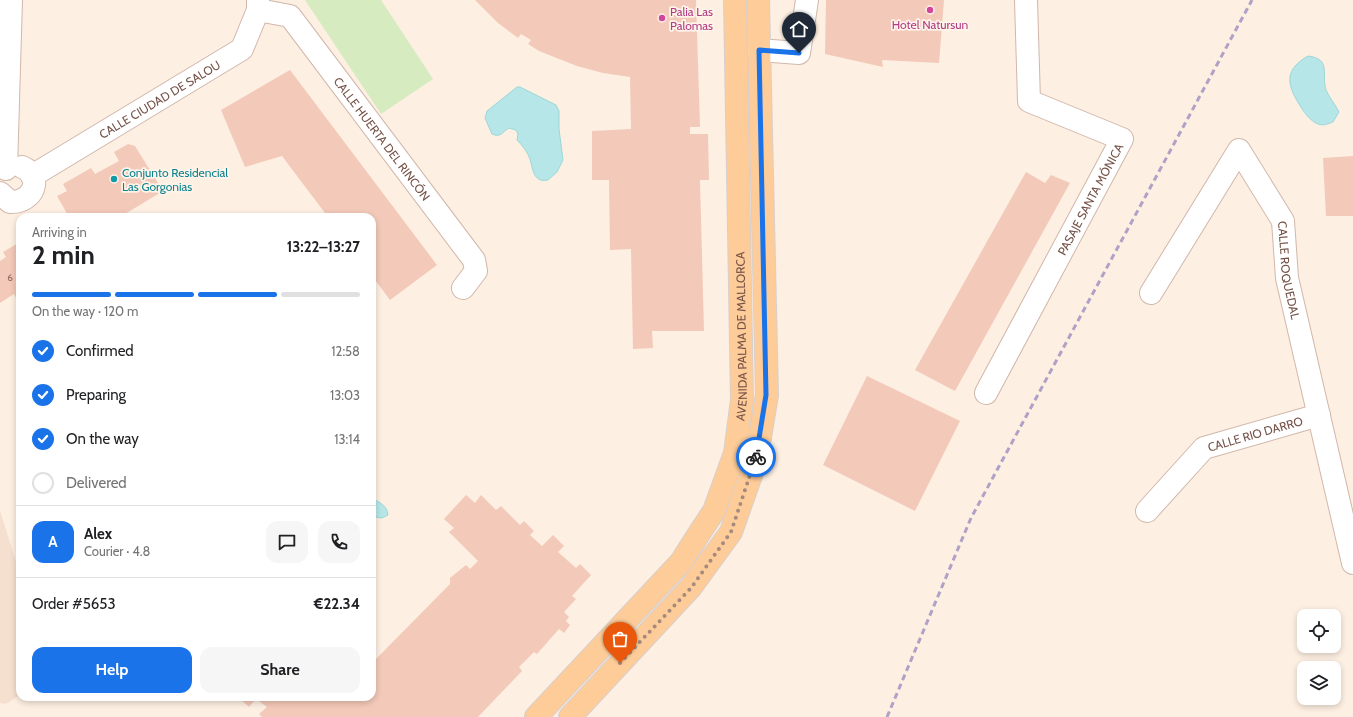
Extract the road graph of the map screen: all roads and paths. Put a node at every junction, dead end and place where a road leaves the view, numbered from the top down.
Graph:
1 (11, 0) edge
2 (735, 0) edge
3 (758, 0) edge
4 (806, 0) edge
5 (1026, 0) edge
6 (264, 3) edge
7 (759, 50) junction
8 (3, 172) edge
9 (32, 176) junction
10 (2, 198) edge
11 (463, 288) dead end
12 (1151, 293) dead end
13 (986, 393) dead end
14 (1319, 415) junction
15 (1147, 511) dead end
16 (1353, 563) edge
17 (536, 717) edge
18 (570, 717) edge

1 - 8 street
2 - 17 main road, AVENIDA PALMA DE MALLORCA
3 - 7 main road, AVENIDA PALMA DE MALLORCA
4 - 7 street
5 - 13 street, PASAJE SANTA MÓNICA
6 - 9 street, CALLE CIUDAD DE SALOU
6 - 11 street, CALLE HUERTA DEL RINCÓN
7 - 18 main road, AVENIDA PALMA DE MALLORCA
8 - 9 street
9 - 10 street
12 - 14 street, CALLE ROQUEDAL
14 - 15 street, CALLE RIO DARRO
14 - 16 street, CALLE ROQUEDAL

